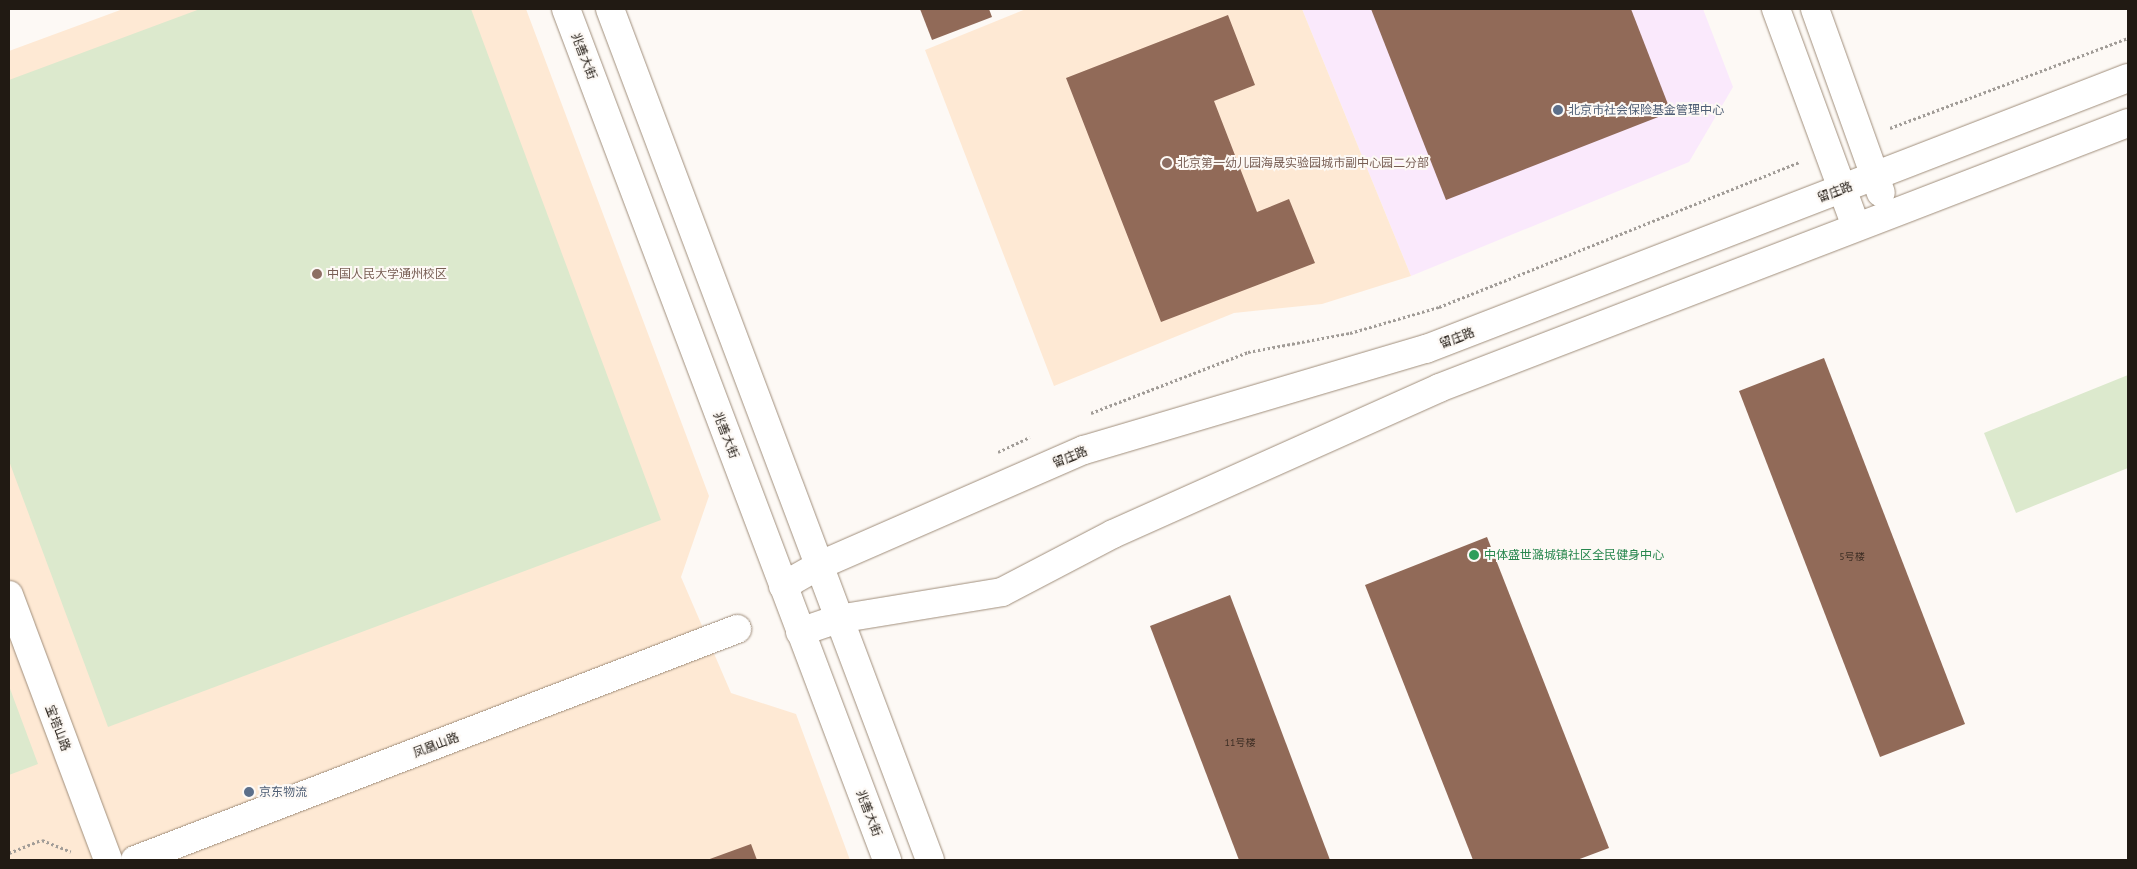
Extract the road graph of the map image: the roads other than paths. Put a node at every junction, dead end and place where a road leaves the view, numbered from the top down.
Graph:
1 (566, 9) edge
2 (610, 9) edge
3 (1776, 9) edge
4 (1815, 9) edge
5 (2128, 78) edge
6 (2128, 123) edge
7 (1874, 177) junction
8 (1842, 189) junction
9 (1888, 213) junction
10 (1856, 226) junction
11 (818, 566) junction
12 (783, 586) junction
13 (9, 595) edge
14 (838, 619) junction
15 (736, 629) dead end
16 (800, 632) junction
17 (108, 860) edge
18 (135, 860) edge
19 (887, 860) edge
20 (930, 860) edge

1 - 12 main road, 兆善大街
2 - 11 main road
3 - 8 main road
4 - 7 main road
5 - 7 main road, 留庄路
6 - 9 main road
7 - 8 main road, 留庄路
7 - 9 main road
8 - 10 main road
8 - 11 main road, 留庄路
9 - 10 main road
10 - 14 main road
11 - 12 main road, 留庄路
11 - 14 main road
12 - 16 main road, 兆善大街
13 - 17 main road, 宝塔山路
14 - 16 main road
14 - 20 main road
15 - 18 main road, 凤凰山路
16 - 19 main road, 兆善大街

